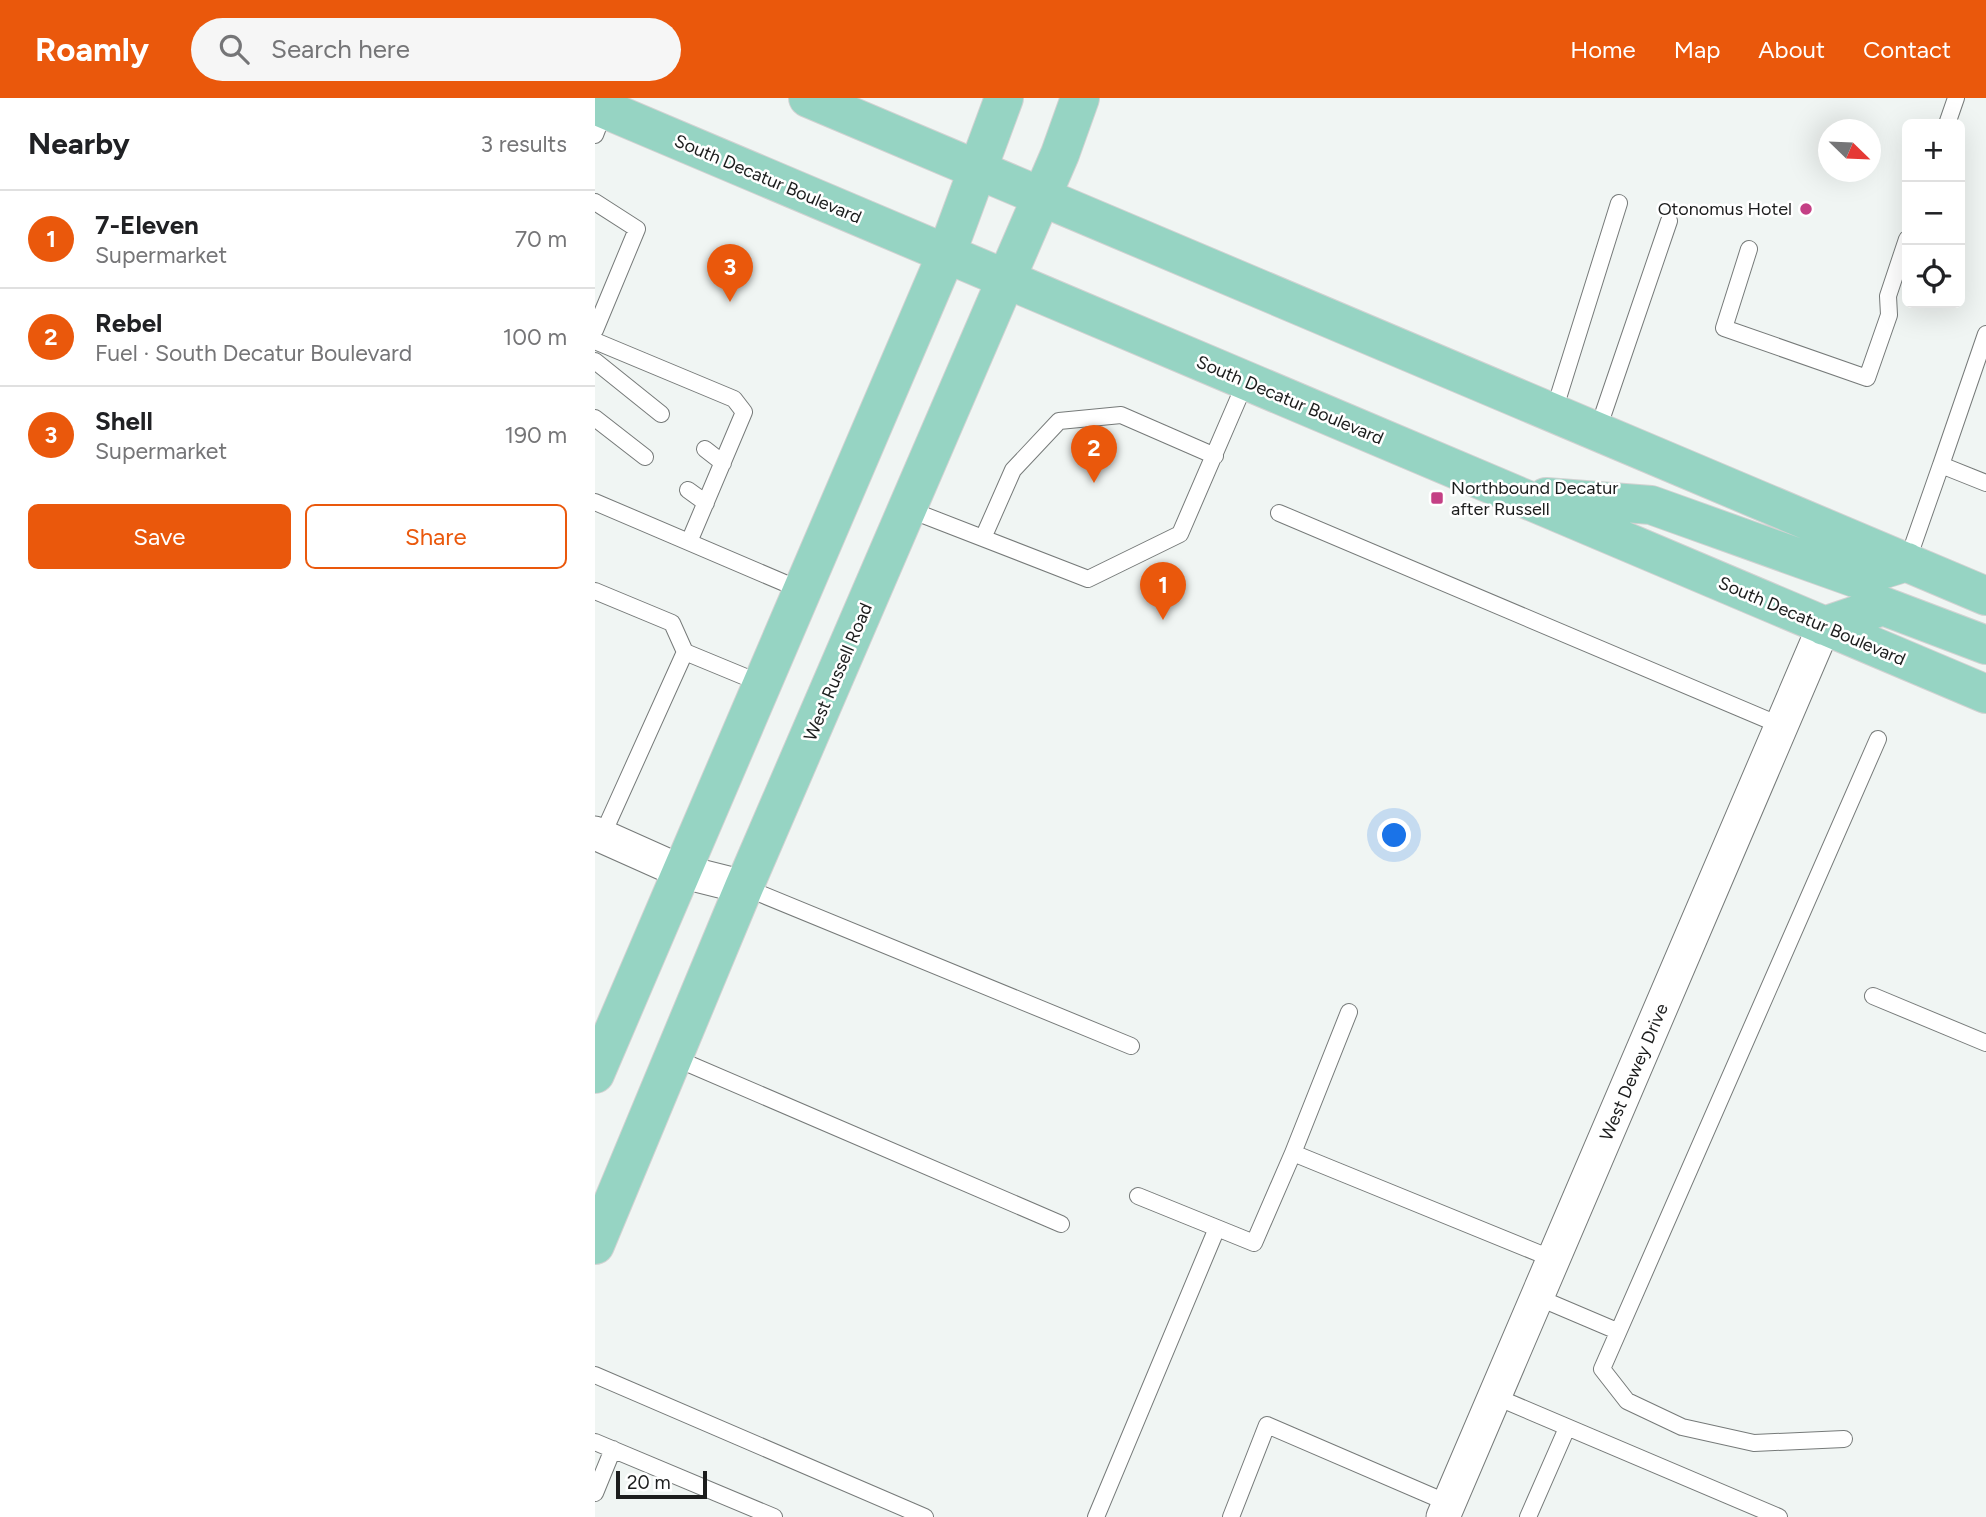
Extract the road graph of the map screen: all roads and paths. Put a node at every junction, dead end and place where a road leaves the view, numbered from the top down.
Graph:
1 (808, 98) edge
2 (1004, 98) edge
3 (1080, 98) edge
4 (1956, 98) edge
5 (599, 116) edge
6 (1949, 119) edge
7 (979, 171) junction
8 (1041, 197) junction
9 (595, 202) edge
10 (1619, 204) dead end
11 (1669, 221) dead end
12 (1905, 245) edge
13 (1749, 248) dead end
14 (946, 255) junction
15 (1008, 278) junction
16 (595, 330) edge
17 (1986, 334) edge
18 (595, 341) edge
19 (595, 361) edge
20 (1246, 381) junction
21 (661, 414) dead end
22 (1553, 414) junction
23 (595, 418) edge
24 (1597, 432) junction
25 (705, 449) dead end
26 (1215, 456) junction
27 (645, 457) dead end
28 (723, 463) junction
29 (1941, 465) junction
30 (1986, 483) edge
31 (688, 490) dead end
32 (1513, 495) junction
33 (595, 502) edge
34 (706, 503) junction
35 (908, 509) junction
36 (1279, 513) dead end
37 (983, 538) junction
38 (689, 542) junction
39 (1907, 562) junction
40 (801, 590) junction
41 (595, 591) edge
42 (1986, 596) edge
43 (1824, 626) junction
44 (1986, 645) edge
45 (685, 652) junction
46 (760, 684) junction
47 (1986, 694) edge
48 (1782, 726) junction
49 (1878, 739) dead end
50 (598, 835) edge
51 (680, 871) junction
52 (744, 887) junction
53 (1873, 996) dead end
54 (1349, 1012) dead end
55 (1986, 1043) edge
56 (1131, 1046) dead end
57 (675, 1058) junction
58 (595, 1074) edge
59 (1293, 1153) junction
60 (1138, 1196) dead end
61 (1061, 1224) dead end
62 (1217, 1228) junction
63 (595, 1245) edge
64 (1553, 1259) junction
65 (1537, 1297) junction
66 (1617, 1331) junction
67 (595, 1376) edge
68 (1495, 1396) junction
69 (1567, 1428) junction
70 (1844, 1439) dead end
71 (595, 1442) edge
72 (613, 1449) junction
73 (595, 1493) edge
74 (1445, 1510) edge
75 (774, 1517) edge
76 (925, 1517) edge
77 (1096, 1517) edge
78 (1231, 1517) edge
79 (1528, 1517) edge
80 (1779, 1517) edge

1 - 7 main road
2 - 7 main road
3 - 8 main road, West Russell Road
4 - 6 lane
5 - 14 main road, South Decatur Boulevard
7 - 8 main road
7 - 14 main road
8 - 15 main road, West Russell Road
8 - 22 main road
9 - 16 lane
10 - 22 lane
11 - 24 lane
12 - 13 lane
14 - 15 main road, South Decatur Boulevard
14 - 40 main road
15 - 20 main road, South Decatur Boulevard
15 - 35 main road, West Russell Road
17 - 29 lane
18 - 28 lane
19 - 21 lane
20 - 26 lane
20 - 32 main road, South Decatur Boulevard
22 - 24 main road
23 - 27 lane
24 - 39 main road
25 - 28 lane
26 - 37 lane
26 - 37 lane
28 - 34 lane
29 - 30 lane
29 - 39 lane
31 - 34 lane
32 - 39 main road
32 - 43 main road, South Decatur Boulevard
33 - 38 lane
34 - 38 lane
35 - 37 lane
35 - 52 main road, West Russell Road
36 - 48 lane
38 - 40 lane
39 - 42 main road
40 - 46 main road
41 - 45 lane
43 - 44 main road
43 - 47 main road, South Decatur Boulevard
43 - 48 street, West Dewey Drive
45 - 46 lane
45 - 50 lane
46 - 51 main road
48 - 64 street, West Dewey Drive
49 - 66 lane
50 - 51 street
51 - 52 street
51 - 58 main road
52 - 56 lane
52 - 57 main road, West Russell Road
53 - 55 lane
54 - 59 lane
57 - 61 lane
57 - 63 main road, West Russell Road
59 - 62 lane
59 - 64 lane
60 - 62 lane
62 - 77 lane
64 - 65 street, West Dewey Drive
65 - 66 lane
65 - 68 street, West Dewey Drive
66 - 70 lane
67 - 76 lane
68 - 69 lane
68 - 74 street, West Dewey Drive
69 - 79 lane
69 - 80 lane
71 - 72 lane
72 - 73 lane
72 - 75 lane
74 - 78 lane

